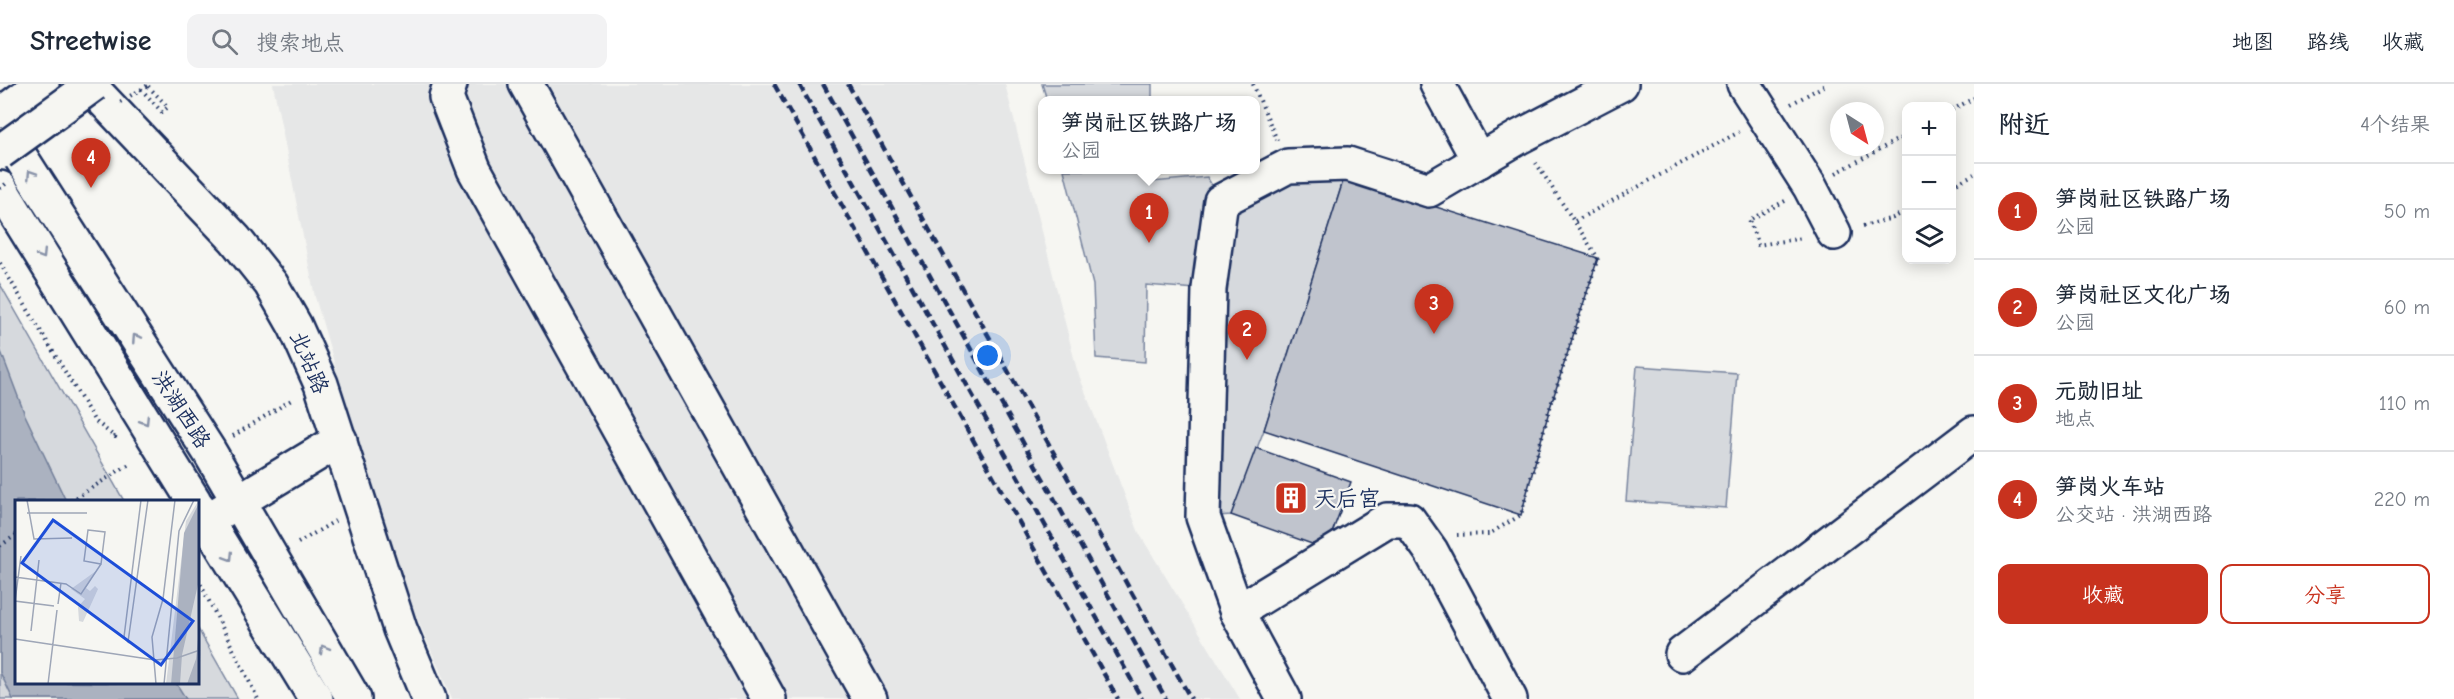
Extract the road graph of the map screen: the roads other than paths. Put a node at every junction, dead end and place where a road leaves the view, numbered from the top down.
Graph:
1 (42, 84) edge
2 (88, 84) edge
3 (94, 84) edge
4 (450, 84) edge
5 (526, 84) edge
6 (1437, 84) edge
7 (1622, 84) edge
8 (1744, 84) edge
9 (0, 115) edge
10 (0, 125) edge
11 (0, 152) edge
12 (1479, 161) junction
13 (0, 188) edge
14 (1834, 233) dead end
15 (1974, 433) edge
16 (340, 440) junction
17 (194, 500) edge
18 (238, 502) junction
19 (200, 510) edge
20 (1237, 612) junction
21 (1682, 654) dead end
22 (316, 699) edge
23 (354, 699) edge
24 (429, 699) edge
25 (769, 699) edge
26 (870, 699) edge
27 (1284, 699) edge
28 (1510, 699) edge

1 - 9 street
2 - 16 street, 北站路
3 - 11 street, bridge
4 - 25 street
5 - 26 street
6 - 12 street
7 - 12 street
8 - 14 street
18 -> 10 street, 洪湖西路
12 - 20 street
13 -> 17 street, 洪湖西路
15 - 21 street
16 - 18 street
16 - 24 street, 北站路
18 - 19 street
23 -> 18 street, 洪湖西路
19 -> 22 street, 洪湖西路
20 - 27 street
20 - 28 street

